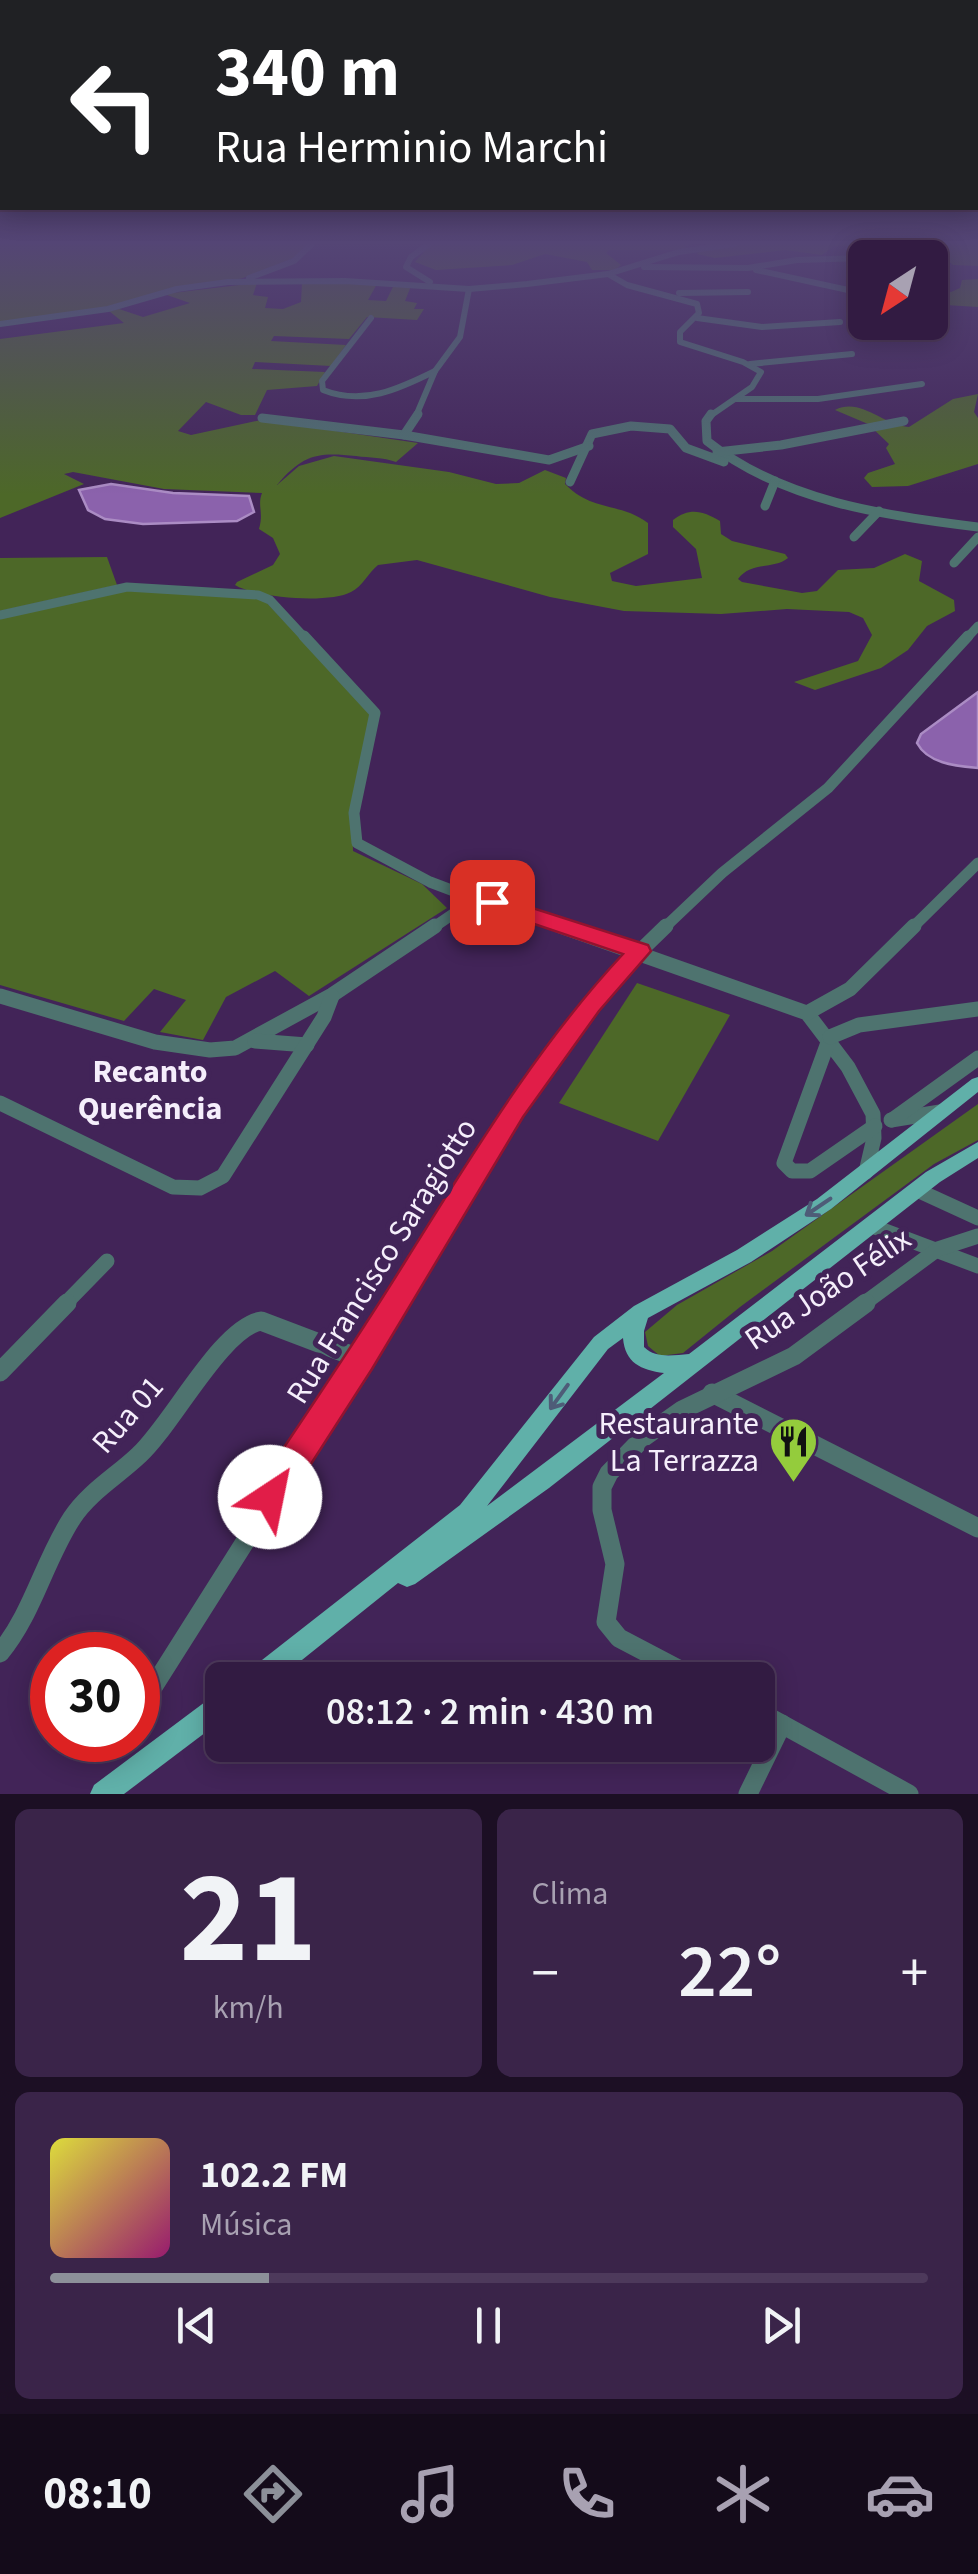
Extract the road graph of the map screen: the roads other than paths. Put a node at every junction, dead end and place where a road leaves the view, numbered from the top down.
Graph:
1 (363, 328) edge
2 (464, 328) edge
3 (685, 328) edge
4 (852, 354) dead end
5 (750, 364) junction
6 (434, 371) junction
7 (922, 384) dead end
8 (733, 398) junction
9 (262, 418) dead end
10 (904, 421) dead end
11 (404, 435) junction
12 (589, 446) junction
13 (717, 452) junction
14 (748, 472) junction
15 (775, 481) junction
16 (570, 482) dead end
17 (764, 506) dead end
18 (879, 511) junction
19 (978, 527) edge
20 (854, 537) dead end
21 (978, 537) edge
22 (954, 563) dead end
23 (0, 615) edge
24 (978, 626) edge
25 (978, 863) edge
26 (475, 898) junction
27 (639, 951) junction
28 (332, 995) junction
29 (0, 996) edge
30 (978, 1009) edge
31 (807, 1014) junction
32 (830, 1037) junction
33 (252, 1041) junction
34 (307, 1045) junction
35 (978, 1058) edge
36 (978, 1083) edge
37 (0, 1103) edge
38 (942, 1111) junction
39 (892, 1120) junction
40 (874, 1122) junction
41 (978, 1149) edge
42 (866, 1173) junction
43 (917, 1190) junction
44 (978, 1218) edge
45 (872, 1226) junction
46 (978, 1236) edge
47 (938, 1250) junction
48 (107, 1261) dead end
49 (978, 1266) edge
50 (641, 1312) junction
51 (361, 1359) junction
52 (693, 1362) junction
53 (0, 1372) edge
54 (712, 1393) junction
55 (978, 1528) edge
56 (324, 1630) junction
57 (0, 1652) edge
58 (281, 1662) edge
59 (665, 1662) edge
60 (160, 1675) edge
61 (205, 1719) edge
62 (775, 1720) edge
63 (782, 1724) junction
64 (104, 1794) edge
65 (748, 1794) edge
66 (909, 1794) edge

1 - 6 street
2 - 6 street
3 - 5 street
4 - 5 street
5 - 8 street
6 - 11 street
7 - 8 street
8 - 13 street
9 - 11 street
10 - 13 street
11 - 12 street
12 - 14 street
12 - 16 street
13 - 14 street
14 - 15 street
15 - 17 street
15 - 18 street
18 - 19 street
18 - 20 street
21 - 22 street
23 - 26 street
24 - 27 street, Rua Francisco Saragiotto
25 - 31 street
26 - 27 street
26 - 28 street
27 - 31 street
27 - 51 street, Rua Francisco Saragiotto
28 - 33 street
28 - 34 street
29 - 33 street
30 - 32 street
31 - 32 street
32 - 40 street
32 - 40 street
33 - 34 street
34 - 37 street
35 - 39 street
36 - 38 main road
38 - 39 street
38 - 42 main road
39 - 40 street
40 - 42 street
41 - 43 main road
42 -> 50 main road
43 - 44 street
43 - 45 main road
45 - 47 street
45 - 52 main road
46 - 47 street, Rua João Félix
47 - 49 street
47 - 54 street, Rua João Félix
48 - 53 street
50 - 52 main road
50 -> 56 main road
51 - 57 street, Rua 01
51 - 60 street, Rua Francisco Saragiotto
52 - 56 main road
54 - 55 street
54 - 59 street, Rua João Félix
56 - 58 main road
61 - 64 main road
62 - 63 street
63 - 65 street
63 - 66 street

